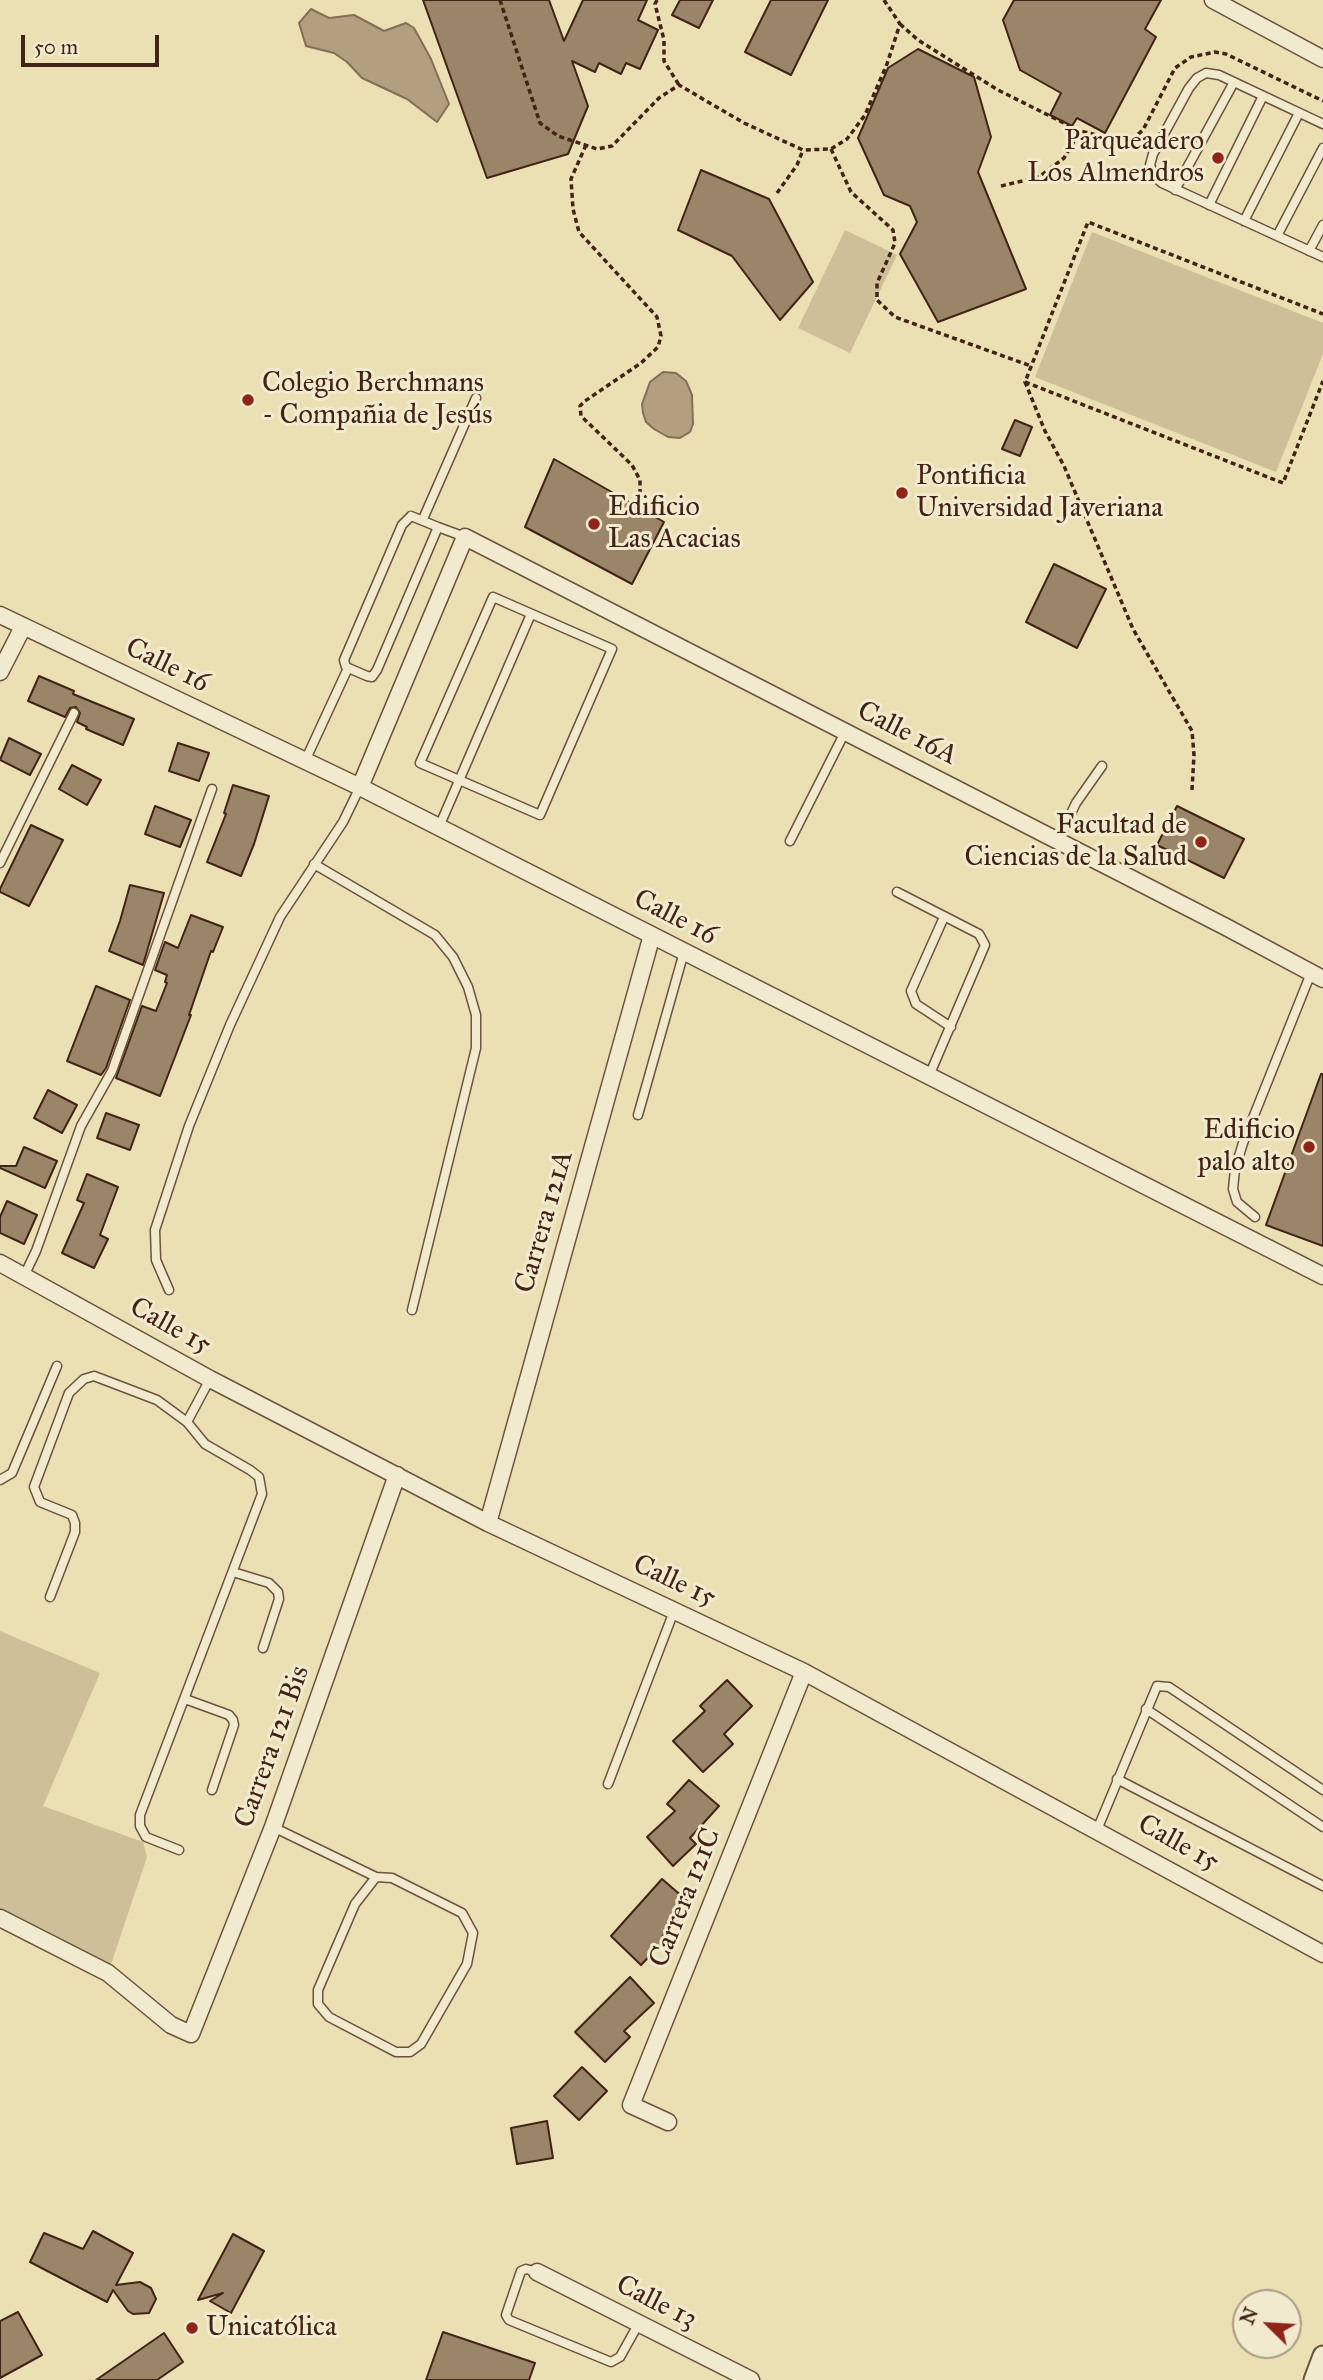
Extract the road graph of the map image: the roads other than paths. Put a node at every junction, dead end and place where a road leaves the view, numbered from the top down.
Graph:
1 (1213, 0) edge
2 (1323, 59) edge
3 (1234, 82) junction
4 (1264, 96) junction
5 (1299, 113) junction
6 (1323, 124) edge
7 (1323, 148) edge
8 (1175, 190) junction
9 (1209, 205) junction
10 (1244, 221) junction
11 (1323, 225) edge
12 (1277, 236) junction
13 (1309, 251) junction
14 (1323, 257) edge
15 (476, 398) dead end
16 (423, 519) junction
17 (438, 527) junction
18 (465, 537) junction
19 (531, 614) junction
20 (0, 615) edge
21 (23, 627) junction
22 (348, 668) junction
23 (0, 673) edge
24 (74, 713) dead end
25 (845, 732) junction
26 (305, 762) junction
27 (1102, 766) dead end
28 (460, 780) junction
29 (360, 787) junction
30 (212, 789) dead end
31 (439, 827) junction
32 (790, 841) dead end
33 (1058, 841) junction
34 (0, 863) edge
35 (314, 864) junction
36 (897, 892) dead end
37 (944, 916) junction
38 (652, 935) junction
39 (684, 952) junction
40 (1317, 976) edge
41 (951, 1027) junction
42 (929, 1076) junction
43 (638, 1115) dead end
44 (1255, 1217) dead end
45 (0, 1264) edge
46 (24, 1276) junction
47 (1323, 1276) edge
48 (169, 1290) dead end
49 (412, 1310) dead end
50 (57, 1366) dead end
51 (210, 1379) junction
52 (187, 1422) junction
53 (397, 1475) junction
54 (0, 1480) edge
55 (488, 1523) junction
56 (233, 1572) junction
57 (50, 1597) dead end
58 (674, 1611) junction
59 (263, 1648) dead end
60 (804, 1672) junction
61 (185, 1699) junction
62 (1146, 1709) junction
63 (1117, 1779) junction
64 (608, 1784) dead end
65 (212, 1790) dead end
66 (1323, 1790) edge
67 (273, 1827) junction
68 (1323, 1828) edge
69 (1097, 1830) junction
70 (179, 1850) dead end
71 (376, 1877) junction
72 (1323, 1886) edge
73 (0, 1918) edge
74 (1323, 1954) edge
75 (668, 2122) dead end
76 (537, 2272) joint
77 (639, 2323) junction
78 (1323, 2356) edge
79 (751, 2380) edge
80 (1314, 2380) edge

1 - 2 street
3 - 4 lane
3 - 8 lane
3 - 8 lane
4 - 5 lane
4 - 9 lane
5 - 6 lane
5 - 10 lane
7 - 12 lane
8 - 9 lane
9 - 10 lane
10 - 12 lane
11 - 13 lane
12 - 13 lane
13 - 14 lane
15 - 16 lane
16 - 17 lane
16 - 22 lane
17 - 18 lane
17 - 22 lane
18 - 25 street, Calle 16A
18 - 29 street
19 - 28 lane
19 - 28 lane
19 - 28 lane
20 - 21 street, Calle 16
21 - 23 street
21 - 26 street, Calle 16
22 - 26 lane
24 - 34 lane
25 - 32 lane
25 - 33 street, Calle 16A
26 - 29 street, Calle 16
27 - 33 lane
28 - 31 lane
29 - 31 street, Calle 16
29 - 35 lane
30 - 46 lane
31 - 38 street, Calle 16
33 - 40 street, Calle 16A
35 - 48 lane
35 - 49 lane
36 - 37 lane
37 - 41 lane
37 - 41 lane
38 - 39 street, Calle 16
38 - 55 street, Carrera 121A
39 - 42 street, Calle 16
39 - 43 lane
40 - 44 lane
41 - 42 lane
42 - 47 street, Calle 16
45 - 46 street, Calle 15
46 - 51 street, Calle 15
50 - 54 lane
51 - 52 lane
51 - 53 street, Calle 15
52 - 56 lane
52 - 57 lane
53 - 55 street, Calle 15
53 - 67 street, Carrera 121 Bis
55 - 58 street, Calle 15
56 - 59 lane
56 - 61 lane
58 - 60 street, Calle 15
58 - 64 lane
60 - 69 street, Calle 15
60 - 75 street, Carrera 121C
61 - 65 lane
61 - 70 lane
62 - 63 lane
62 - 66 lane
62 - 68 lane
63 - 69 lane
63 - 72 lane
67 - 71 lane
67 - 73 street, Carrera 121 Bis
69 - 74 street, Calle 15
71 - 71 lane
76 - 77 street, Calle 13
76 - 77 lane
77 - 79 street, Calle 13
78 - 80 street

